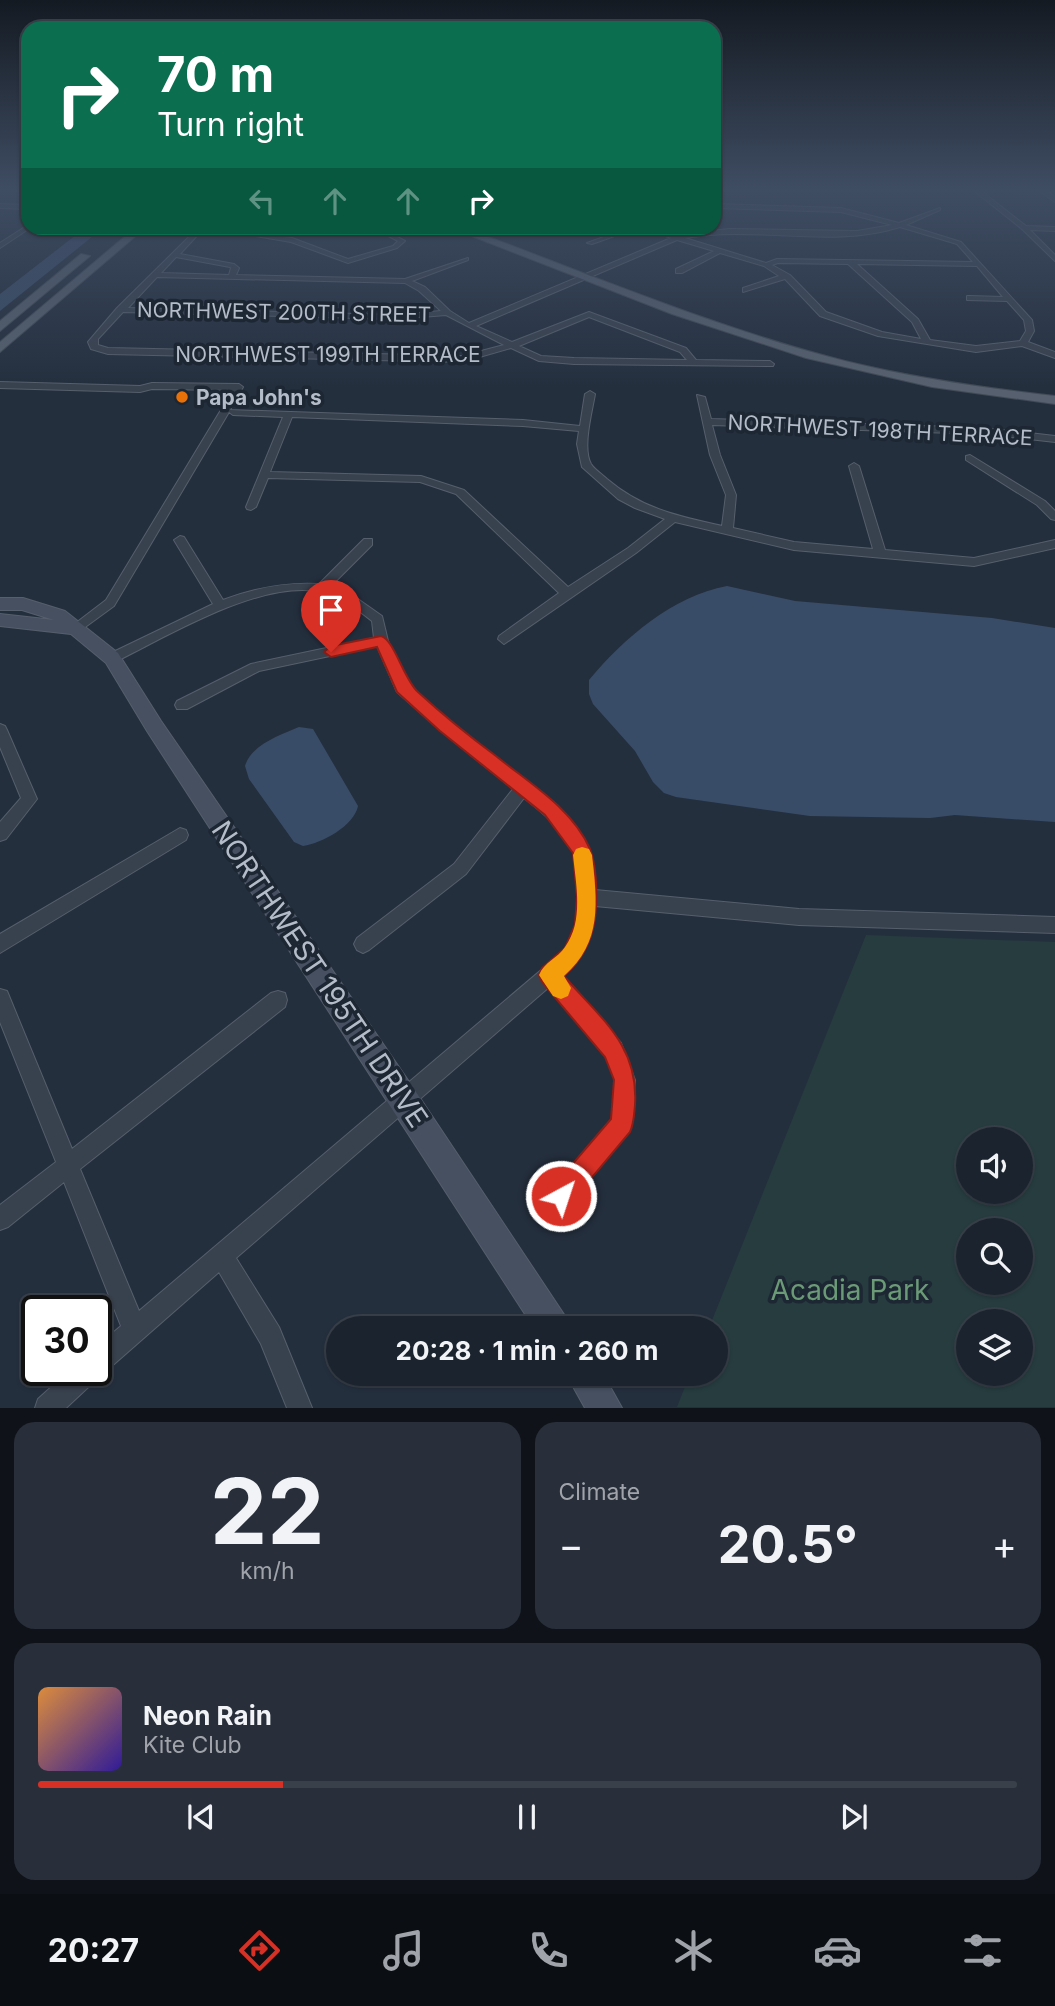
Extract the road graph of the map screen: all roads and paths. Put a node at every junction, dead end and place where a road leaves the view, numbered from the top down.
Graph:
1 (174, 255) edge
2 (85, 256) edge
3 (108, 256) edge
4 (178, 256) edge
5 (334, 256) edge
6 (366, 256) edge
7 (537, 256) edge
8 (544, 256) edge
9 (634, 256) edge
10 (710, 256) edge
11 (735, 256) edge
12 (971, 256) edge
13 (466, 259) dead end
14 (348, 261) junction
15 (850, 262) junction
16 (979, 264) junction
17 (766, 265) junction
18 (679, 271) dead end
19 (591, 274) junction
20 (155, 275) junction
21 (785, 275) junction
22 (232, 276) junction
23 (348, 278) junction
24 (405, 281) junction
25 (746, 290) dead end
26 (970, 298) dead end
27 (1009, 299) junction
28 (120, 310) junction
29 (447, 313) junction
30 (469, 326) junction
31 (0, 327) edge
32 (926, 341) junction
33 (1023, 343) junction
34 (513, 347) junction
35 (0, 348) edge
36 (1055, 355) edge
37 (693, 362) junction
38 (770, 364) dead end
39 (937, 380) junction
40 (0, 385) edge
41 (1055, 393) edge
42 (590, 394) dead end
43 (700, 397) dead end
44 (1055, 400) edge
45 (233, 412) dead end
46 (288, 415) junction
47 (706, 422) junction
48 (584, 429) junction
49 (1055, 439) edge
50 (970, 458) dead end
51 (854, 466) dead end
52 (264, 475) junction
53 (251, 507) dead end
54 (1055, 517) edge
55 (673, 518) junction
56 (727, 530) junction
57 (180, 540) dead end
58 (368, 542) dead end
59 (1055, 544) edge
60 (880, 554) junction
61 (322, 588) junction
62 (567, 593) junction
63 (0, 604) edge
64 (221, 607) junction
65 (0, 620) edge
66 (76, 629) junction
67 (504, 639) dead end
68 (381, 641) junction
69 (112, 658) junction
70 (182, 705) dead end
71 (0, 730) edge
72 (523, 788) junction
73 (0, 834) edge
74 (180, 835) dead end
75 (587, 897) junction
76 (1055, 925) edge
77 (0, 944) edge
78 (363, 944) dead end
79 (549, 975) junction
80 (0, 998) edge
81 (278, 1000) dead end
82 (404, 1099) junction
83 (68, 1167) junction
84 (545, 1214) dead end
85 (0, 1219) edge
86 (222, 1255) junction
87 (546, 1316) edge
88 (134, 1329) junction
89 (112, 1349) edge
90 (71, 1386) edge
91 (591, 1386) edge
92 (47, 1408) edge
93 (300, 1408) edge
94 (605, 1408) edge

1 - 20 street
2 - 31 main road
3 - 35 main road
4 - 22 street
5 - 14 street
6 - 14 street
7 - 19 main road
8 - 19 main road
9 - 19 street
10 - 18 street
11 - 17 street
12 - 16 street
13 - 24 street
14 - 23 street
15 - 16 street
15 - 17 street
15 - 32 street
16 - 27 street
17 - 21 street
19 - 30 street
19 - 39 main road
20 - 22 street
20 - 28 street
21 - 25 street
21 - 32 street
22 - 23 street
23 - 24 street
24 - 29 street
26 - 27 street
27 - 33 street
28 - 29 street, NORTHWEST 200TH STREET
28 - 34 street, NORTHWEST 199TH TERRACE
29 - 30 street
30 - 34 street
32 - 33 street
33 - 36 street
34 - 37 street, NORTHWEST 199TH TERRACE
34 - 37 street
37 - 38 street, NORTHWEST 199TH TERRACE
39 - 41 main road
39 - 44 main road
40 - 66 street
42 - 48 street
43 - 47 street
45 - 46 street
46 - 48 street
46 - 52 street
47 - 49 street, NORTHWEST 198TH TERRACE
47 - 56 street
48 - 55 street
50 - 54 street
51 - 60 street
52 - 53 street
52 - 62 street
55 - 56 street
55 - 62 street
56 - 60 street
57 - 64 street
58 - 61 street
59 - 60 street
61 - 64 street
61 - 68 street
62 - 67 street
63 - 66 street, NORTHWEST 195TH DRIVE
64 - 69 street
65 - 66 street
66 - 69 street, NORTHWEST 195TH DRIVE
68 - 70 street
68 - 72 street
69 - 82 street, NORTHWEST 195TH DRIVE
71 - 73 street
72 - 75 street
72 - 78 street
74 - 77 street
75 - 76 street
75 - 79 street
79 - 82 street
79 - 84 street
80 - 83 street
81 - 83 street
82 - 86 street
82 - 87 street, NORTHWEST 195TH DRIVE
83 - 85 street
83 - 88 street
86 - 88 street
86 - 93 street
88 - 89 street
90 - 92 street
91 - 94 street

